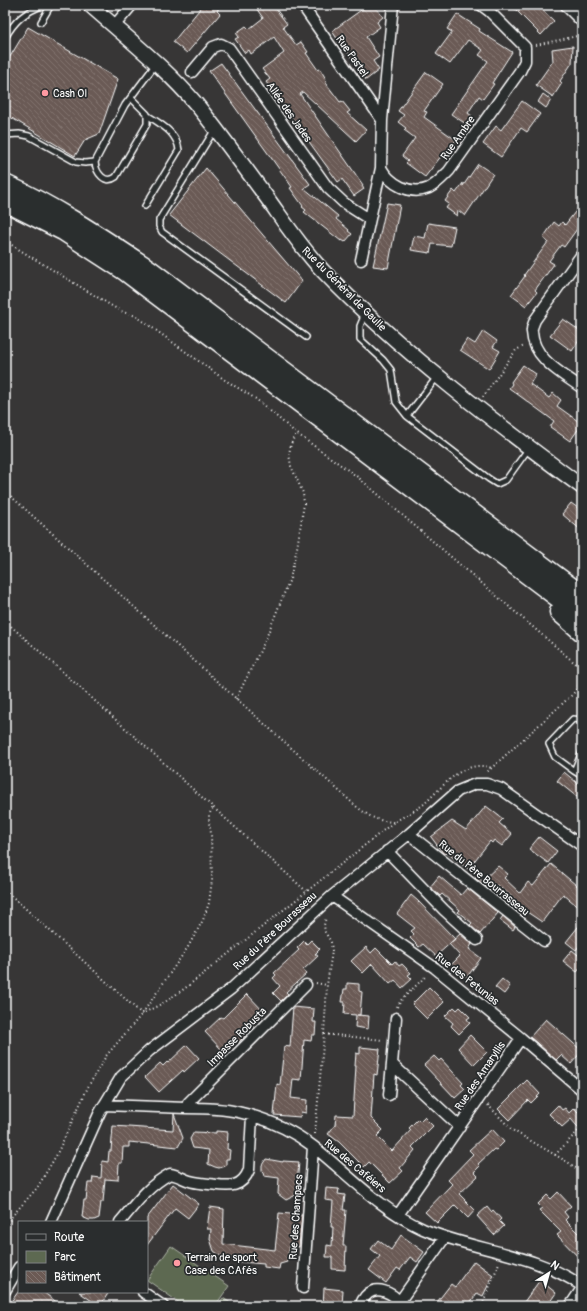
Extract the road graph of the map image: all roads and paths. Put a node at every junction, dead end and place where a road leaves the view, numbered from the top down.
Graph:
1 (44, 5) edge
2 (51, 5) edge
3 (90, 5) edge
4 (132, 5) edge
5 (302, 5) edge
6 (393, 5) edge
7 (481, 5) edge
8 (568, 5) edge
9 (582, 19) edge
10 (41, 22) dead end
11 (114, 26) junction
12 (582, 35) edge
13 (5, 38) edge
14 (525, 47) junction
15 (156, 64) junction
16 (192, 72) dead end
17 (131, 98) junction
18 (147, 115) junction
19 (382, 120) junction
20 (216, 129) junction
21 (5, 135) edge
22 (95, 162) junction
23 (381, 168) junction
24 (5, 184) edge
25 (5, 202) edge
26 (145, 206) dead end
27 (369, 219) junction
28 (5, 241) edge
29 (582, 254) edge
30 (361, 260) dead end
31 (366, 313) junction
32 (306, 337) dead end
33 (534, 341) junction
34 (438, 376) junction
35 (582, 388) edge
36 (477, 406) junction
37 (407, 416) junction
38 (296, 433) junction
39 (530, 447) junction
40 (437, 485) junction
41 (582, 487) edge
42 (5, 491) edge
43 (582, 584) edge
44 (545, 588) junction
45 (582, 595) edge
46 (582, 616) edge
47 (5, 622) edge
48 (582, 632) edge
49 (236, 699) junction
50 (582, 720) edge
51 (582, 752) edge
52 (492, 768) junction
53 (574, 771) junction
54 (582, 776) edge
55 (475, 784) junction
56 (213, 807) junction
57 (394, 822) junction
58 (409, 834) junction
59 (582, 846) edge
60 (387, 851) junction
61 (5, 890) edge
62 (306, 891) junction
63 (332, 896) junction
64 (477, 940) dead end
65 (544, 941) dead end
66 (435, 968) junction
67 (306, 985) dead end
68 (142, 1014) junction
69 (396, 1018) joint
70 (324, 1034) junction
71 (521, 1038) junction
72 (394, 1041) junction
73 (392, 1064) junction
74 (582, 1090) edge
75 (389, 1095) dead end
76 (480, 1097) junction
77 (104, 1105) junction
78 (186, 1108) junction
79 (252, 1116) junction
80 (460, 1127) junction
81 (582, 1127) edge
82 (313, 1147) junction
83 (555, 1155) junction
84 (582, 1174) edge
85 (398, 1215) junction
86 (51, 1221) edge
87 (121, 1221) edge
88 (5, 1227) edge
89 (445, 1237) junction
90 (503, 1253) junction
91 (18, 1269) edge
92 (582, 1287) edge
93 (303, 1288) dead end
94 (5, 1291) edge
95 (144, 1293) edge
96 (402, 1303) edge
97 (163, 1306) edge
98 (360, 1306) edge
99 (482, 1306) edge
100 (570, 1306) edge

1 - 13 lane
2 - 10 lane
3 - 11 street, Rue du Général de Gaulle
4 - 11 street
5 - 19 street, Rue Pastel
6 - 19 street
7 - 14 street
8 - 9 street
11 - 15 street, Rue du Général de Gaulle
12 - 14 path
14 - 23 street, Rue Ambre
15 - 17 lane
15 - 20 street, Rue du Général de Gaulle
16 - 27 street, Allée des Jades
17 - 18 lane
17 - 22 lane
18 - 22 lane
18 - 26 lane
19 - 23 street
20 - 31 street, Rue du Général de Gaulle
20 - 32 lane
21 - 22 lane
23 - 27 street
24 - 40 highway
25 - 44 highway
27 - 30 street
28 - 38 path
29 - 33 street
31 - 34 street, Rue du Général de Gaulle
31 - 37 lane
33 - 35 street
33 - 36 path
34 - 36 street, Rue du Général de Gaulle
34 - 37 lane
36 - 39 street, Rue du Général de Gaulle
37 - 39 lane
38 - 49 path
38 - 52 path
39 - 41 street, Rue du Général de Gaulle
40 - 43 highway
40 - 45 highway
42 - 49 path
44 - 46 highway
44 - 48 highway
47 - 56 path
49 - 57 path
50 - 53 lane
51 - 53 lane
52 - 55 path
52 - 57 path
53 - 54 lane
55 - 58 street, Rue du Père Bourasseau
55 - 59 street
56 - 62 path
56 - 68 path
57 - 62 path
58 - 60 street, Rue du Père Bourasseau
58 - 65 street, Rue du Père Bourrasseau
60 - 63 street, Rue du Père Bourasseau
60 - 64 street
61 - 68 path
62 - 68 path
63 - 66 street, Rue des Petunias
63 - 70 path
63 - 77 street, Rue du Père Bourasseau
66 - 69 path
66 - 71 street, Rue des Petunias
67 - 78 street, Impasse Robusta
68 - 88 path
69 - 72 street
70 - 72 path
70 - 82 path
71 - 74 street, Rue des Petunias
71 - 76 street, Rue des Amaryllis
72 - 73 street
73 - 75 street
73 - 80 street, Rue des Amaryllis
76 - 80 street, Rue des Amaryllis
76 - 83 path
77 - 78 street, Rue des Caféiers
77 - 86 street, Rue du Père Bourasseau
78 - 79 street, Rue des Caféiers
79 - 82 street, Rue des Caféiers
79 - 87 street
80 - 85 street, Rue des Amaryllis
81 - 83 path
82 - 85 street, Rue des Caféiers
82 - 93 street, Rue des Champacs
83 - 84 path
85 - 89 street, Rue des Caféiers
89 - 90 street, Rue des Caféiers
89 - 96 street
90 - 92 street, Rue des Caféiers
90 - 99 path
91 - 94 street
92 - 100 street
95 - 97 street
96 - 98 street

